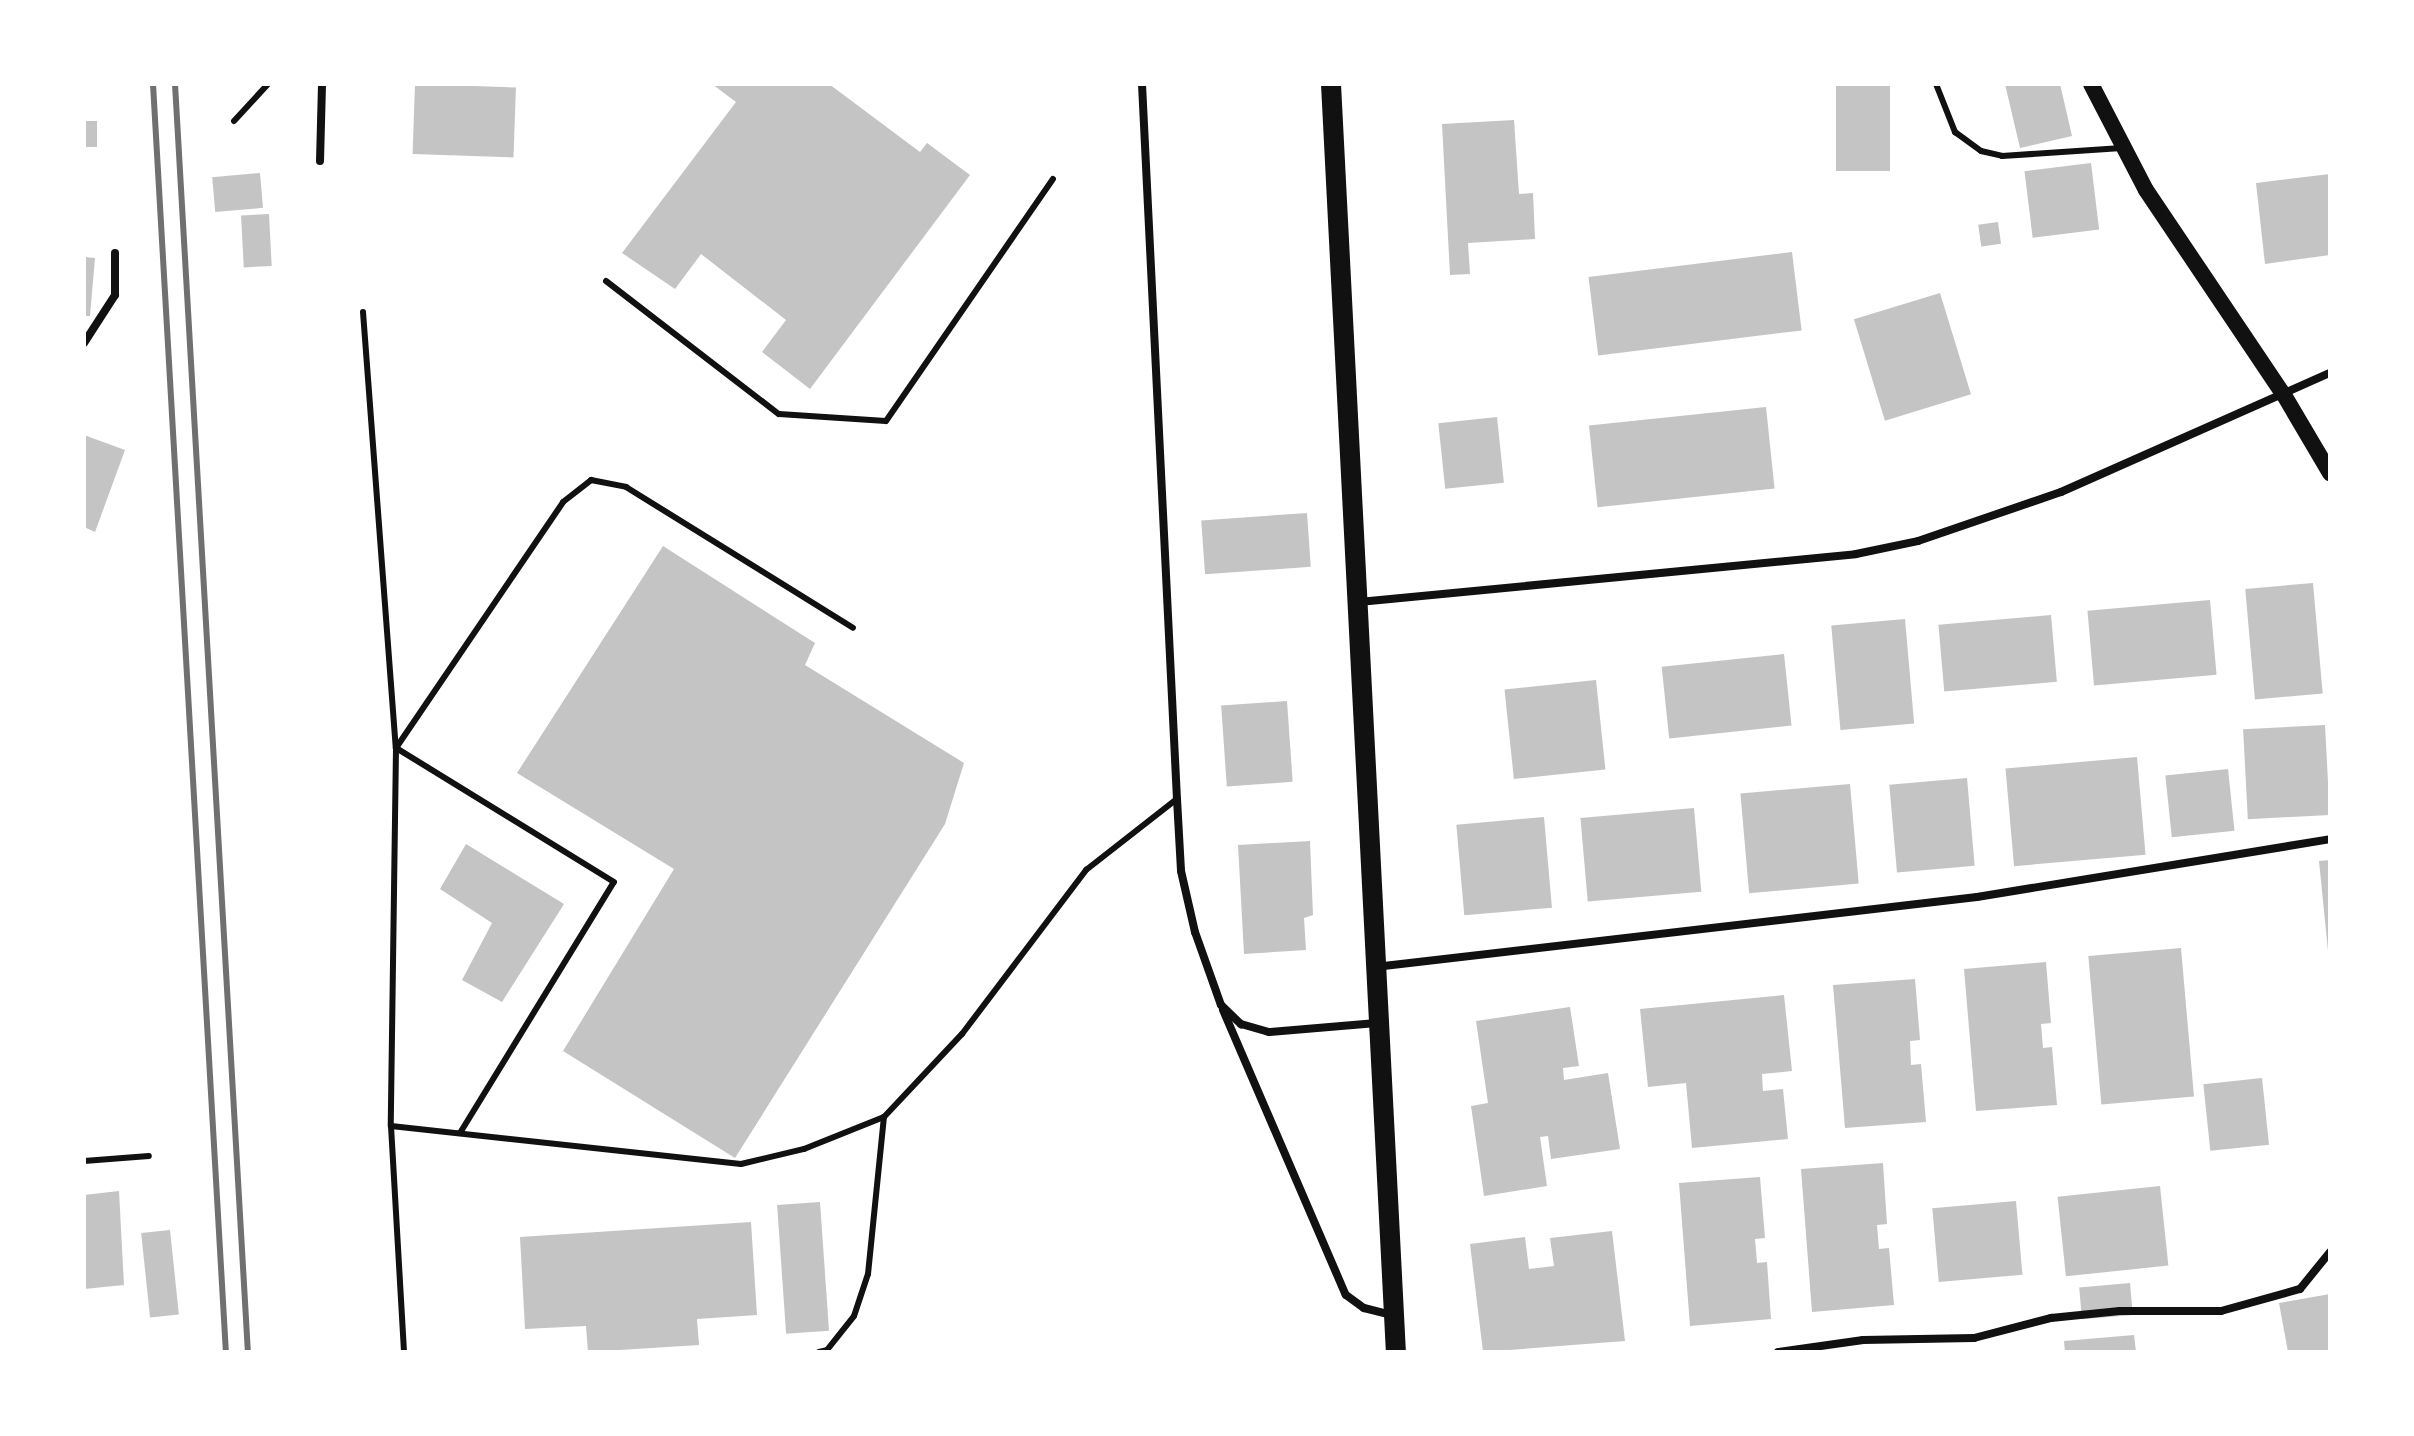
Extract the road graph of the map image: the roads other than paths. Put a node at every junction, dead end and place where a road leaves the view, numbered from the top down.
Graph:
1 (268, 84) edge
2 (322, 84) edge
3 (1142, 84) edge
4 (1331, 84) edge
5 (1936, 84) edge
6 (2091, 84) edge
7 (234, 121) dead end
8 (2122, 148) junction
9 (320, 161) dead end
10 (1053, 179) dead end
11 (115, 253) dead end
12 (606, 281) dead end
13 (363, 312) dead end
14 (84, 343) edge
15 (2330, 373) edge
16 (2284, 395) junction
17 (2330, 473) edge
18 (1359, 602) junction
19 (853, 628) dead end
20 (396, 748) junction
21 (1177, 799) junction
22 (2330, 839) edge
23 (1375, 967) junction
24 (1221, 1005) junction
25 (1377, 1023) junction
26 (884, 1117) junction
27 (391, 1126) junction
28 (460, 1133) junction
29 (149, 1156) dead end
30 (84, 1161) edge
31 (2330, 1252) edge
32 (1393, 1315) junction
33 (404, 1352) edge
34 (819, 1352) edge
35 (1396, 1352) edge
36 (1778, 1352) edge

1 - 7 lane
2 - 9 street
3 - 21 street
4 - 18 main road
5 - 8 lane
6 - 8 main road
8 - 16 main road
10 - 12 lane
11 - 14 street
13 - 20 lane
15 - 16 street
16 - 17 main road
16 - 18 street
18 - 23 main road
19 - 20 lane
20 - 27 lane
20 - 28 lane
21 - 24 street
21 - 26 lane
22 - 23 street
23 - 25 main road
24 - 25 street
24 - 32 street
25 - 32 main road
26 - 28 lane
26 - 34 lane
27 - 28 lane
27 - 33 lane
29 - 30 lane
31 - 36 street
32 - 35 main road

